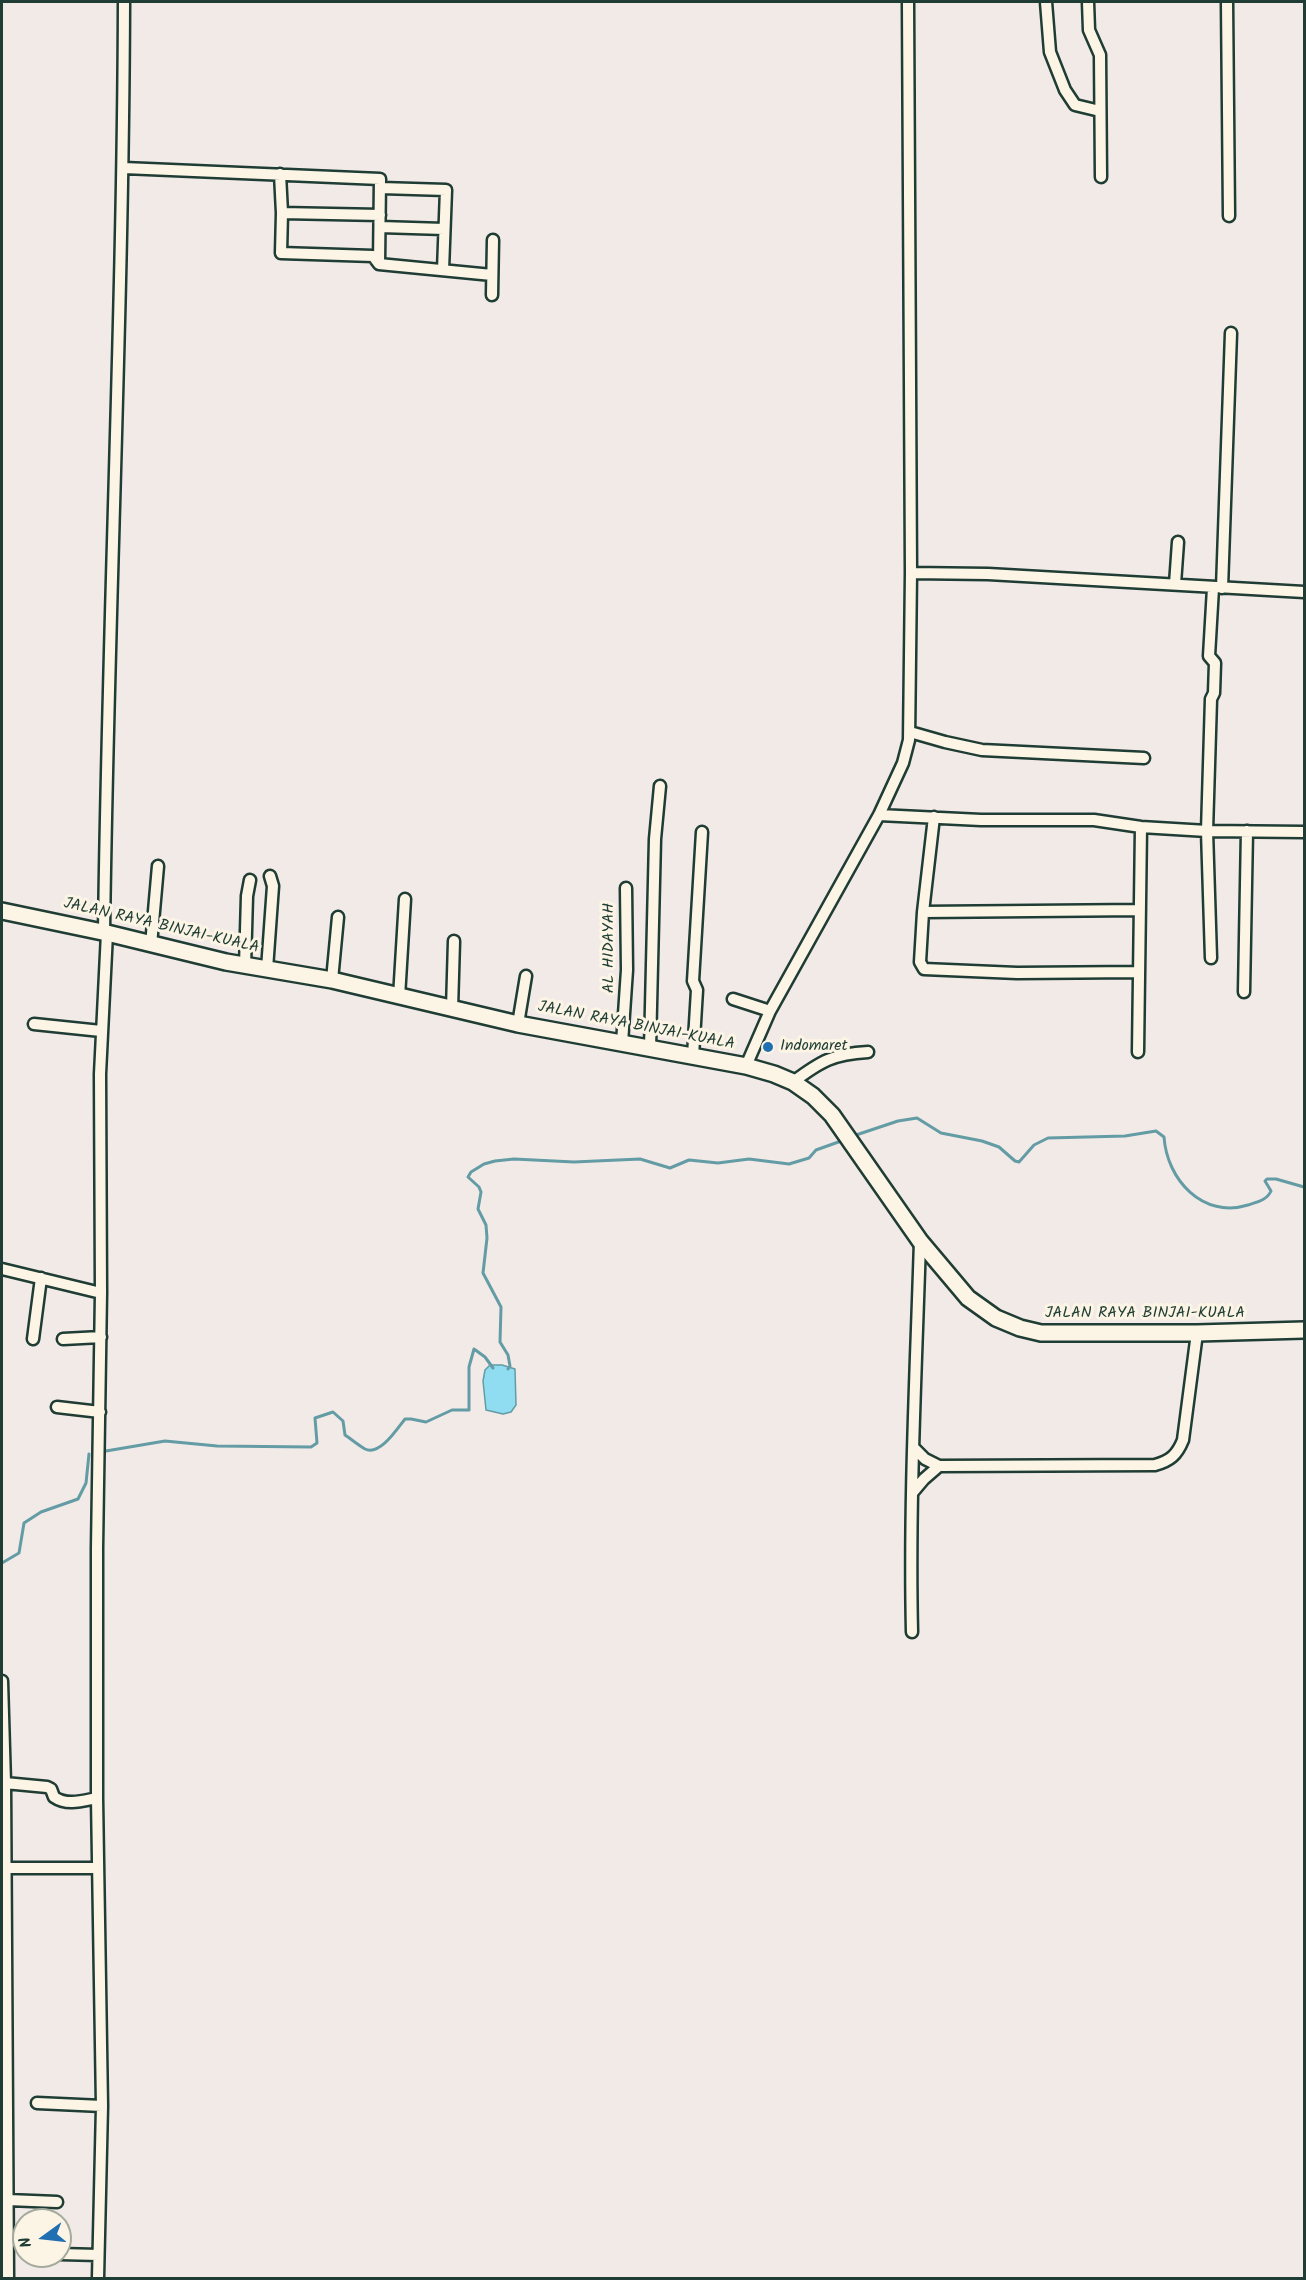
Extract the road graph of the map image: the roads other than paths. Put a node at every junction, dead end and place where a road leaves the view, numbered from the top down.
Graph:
1 (124, 2) edge
2 (908, 2) edge
3 (1046, 2) edge
4 (1088, 2) edge
5 (1227, 2) edge
6 (1100, 111) junction
7 (124, 168) junction
8 (280, 174) junction
9 (1101, 177) dead end
10 (381, 188) junction
11 (282, 213) junction
12 (380, 215) junction
13 (1228, 216) dead end
14 (380, 227) junction
15 (444, 229) junction
16 (493, 240) dead end
17 (379, 264) junction
18 (443, 270) junction
19 (492, 275) junction
20 (492, 295) dead end
21 (1231, 333) dead end
22 (1178, 542) dead end
23 (911, 573) junction
24 (1175, 584) junction
25 (1218, 588) junction
26 (1305, 592) edge
27 (910, 732) junction
28 (1144, 758) dead end
29 (660, 786) dead end
30 (879, 815) junction
31 (934, 817) junction
32 (1141, 827) junction
33 (1207, 831) junction
34 (1246, 831) junction
35 (702, 832) dead end
36 (1305, 832) edge
37 (158, 866) dead end
38 (270, 876) dead end
39 (250, 880) dead end
40 (626, 888) dead end
41 (405, 899) dead end
42 (1140, 910) junction
43 (2, 911) edge
44 (923, 912) junction
45 (338, 917) dead end
46 (105, 932) junction
47 (454, 941) dead end
48 (151, 945) junction
49 (1211, 958) dead end
50 (245, 966) junction
51 (267, 969) junction
52 (1138, 972) junction
53 (526, 976) dead end
54 (332, 980) junction
55 (1244, 992) dead end
56 (399, 997) junction
57 (732, 999) dead end
58 (452, 1009) junction
59 (770, 1011) junction
60 (34, 1024) dead end
61 (518, 1024) junction
62 (101, 1031) junction
63 (622, 1043) junction
64 (650, 1048) junction
65 (868, 1052) dead end
66 (1138, 1052) dead end
67 (693, 1056) junction
68 (746, 1066) junction
69 (793, 1082) junction
70 (920, 1241) junction
71 (2, 1269) edge
72 (41, 1278) junction
73 (101, 1293) junction
74 (1305, 1330) edge
75 (1197, 1333) junction
76 (101, 1337) junction
77 (33, 1339) dead end
78 (63, 1339) dead end
79 (57, 1407) dead end
80 (100, 1412) junction
81 (914, 1448) junction
82 (939, 1466) junction
83 (914, 1492) junction
84 (912, 1632) dead end
85 (2, 1681) edge
86 (5, 1783) junction
87 (97, 1798) junction
88 (3, 1868) edge
89 (97, 1868) junction
90 (37, 2103) dead end
91 (102, 2106) junction
92 (8, 2200) junction
93 (57, 2202) dead end
94 (72, 2254) edge
95 (98, 2255) junction
96 (8, 2278) edge
97 (98, 2278) edge

1 - 7 street
2 - 23 street
3 - 6 street
4 - 6 street
5 - 13 street
6 - 9 street
7 - 8 street
7 - 46 street
8 - 10 street
8 - 11 street
10 - 12 street
10 - 15 street
11 - 12 street
11 - 17 street
12 - 14 street
14 - 15 street
14 - 17 street
15 - 18 street
16 - 19 street
17 - 18 street
18 - 19 street
19 - 20 street
21 - 25 street
22 - 24 street
23 - 24 street
23 - 27 street
24 - 25 street
25 - 26 street
25 - 33 street
27 - 28 street
27 - 30 street
29 - 64 street
30 - 31 street
30 - 59 street
31 - 32 street
31 - 44 street
32 - 33 street
32 - 42 street
33 - 34 street
33 - 49 street
34 - 36 street
34 - 55 street
35 - 67 street
37 - 48 street
38 - 51 street
39 - 50 street
40 - 63 street, AL HIDAYAH
41 - 56 street
42 - 44 street
42 - 52 street
43 - 46 main road, JALAN RAYA BINJAI-KUALA
44 - 52 street
45 - 54 street
46 - 48 main road, JALAN RAYA BINJAI-KUALA
46 - 62 street
47 - 58 street
48 - 50 main road, JALAN RAYA BINJAI-KUALA
50 - 51 main road, JALAN RAYA BINJAI-KUALA
51 - 54 main road, JALAN RAYA BINJAI-KUALA
52 - 66 street
53 - 61 street
54 - 56 main road, JALAN RAYA BINJAI-KUALA
56 - 58 main road, JALAN RAYA BINJAI-KUALA
57 - 59 street
58 - 61 main road, JALAN RAYA BINJAI-KUALA
59 - 68 street
60 - 62 street
61 - 63 main road, JALAN RAYA BINJAI-KUALA
62 - 73 street
63 - 64 main road, JALAN RAYA BINJAI-KUALA
64 - 67 main road, JALAN RAYA BINJAI-KUALA
65 - 69 street
67 - 68 main road, JALAN RAYA BINJAI-KUALA
68 - 69 main road, JALAN RAYA BINJAI-KUALA
69 - 70 main road, JALAN RAYA BINJAI-KUALA
70 - 75 main road, JALAN RAYA BINJAI-KUALA
70 - 81 street
71 - 72 street
72 - 73 street
72 - 77 street
73 - 76 street
74 - 75 main road, JALAN RAYA BINJAI-KUALA
75 - 82 street
76 - 78 street
76 - 80 street
79 - 80 street
80 - 87 street
81 - 82 street
81 - 83 street
82 - 83 street
83 - 84 street
85 - 86 street
86 - 87 street
86 - 88 street
87 - 89 street
88 - 89 street
88 - 92 street
89 - 91 street
90 - 91 street
91 - 95 street
92 - 93 street
92 - 96 street
94 - 95 street
95 - 97 street

